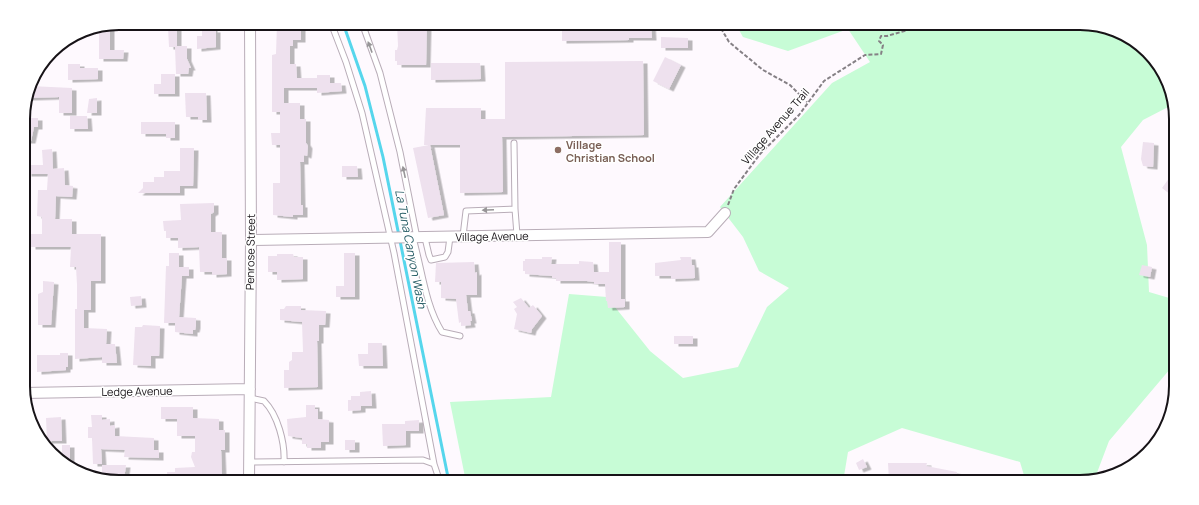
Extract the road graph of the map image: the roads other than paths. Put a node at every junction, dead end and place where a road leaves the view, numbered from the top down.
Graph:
1 (250, 30) edge
2 (334, 30) edge
3 (365, 30) edge
4 (514, 143) dead end
5 (515, 209) junction
6 (725, 213) road end
7 (517, 235) junction
8 (463, 236) junction
9 (450, 237) junction
10 (407, 238) junction
11 (251, 240) junction
12 (460, 336) dead end
13 (30, 393) edge
14 (250, 394) junction
15 (249, 462) junction
16 (284, 462) junction
17 (434, 464) junction
18 (249, 475) edge
19 (438, 475) edge

1 - 11 street, Penrose Street
2 - 10 lane
10 -> 3 lane
4 - 5 lane
5 - 7 lane
5 -> 8 lane
6 - 7 street, Village Avenue
7 - 8 street, Village Avenue
8 - 9 street, Village Avenue
9 - 10 street, Village Avenue
9 - 10 lane
10 - 11 street, Village Avenue
10 - 12 lane
10 - 17 lane
11 - 14 street, Penrose Street
13 - 14 street, Ledge Avenue
14 - 15 street, Penrose Street
14 - 16 lane
15 - 16 lane
15 - 18 street, Penrose Street
16 - 17 lane
17 - 19 lane

